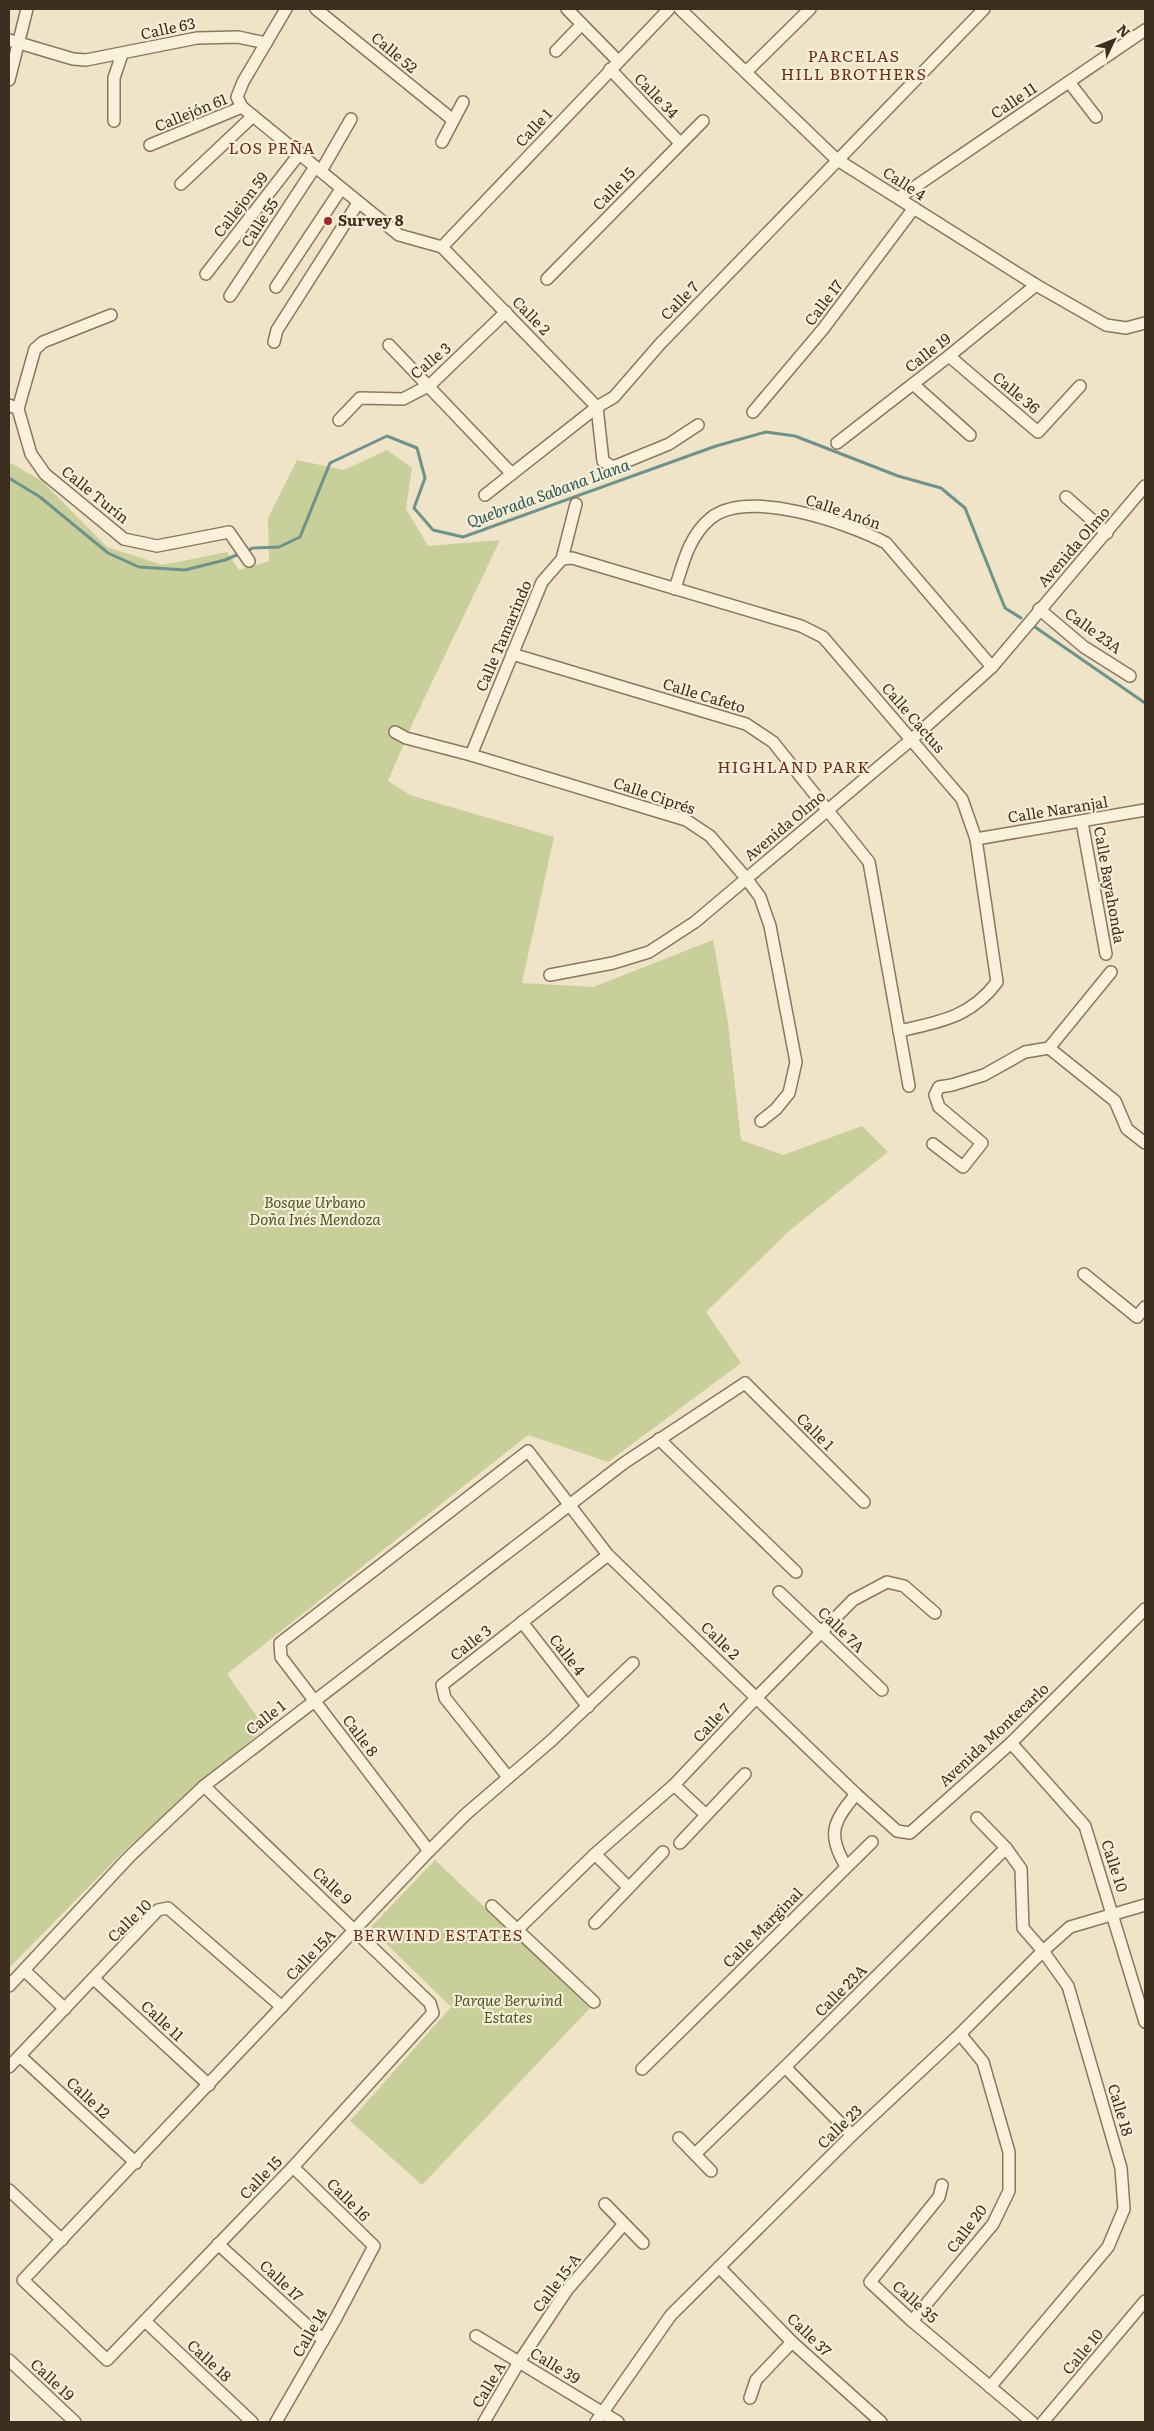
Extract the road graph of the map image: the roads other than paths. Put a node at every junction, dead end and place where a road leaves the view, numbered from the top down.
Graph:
1 (27, 9) edge
2 (286, 9) edge
3 (316, 9) edge
4 (567, 9) edge
5 (669, 9) edge
6 (680, 9) edge
7 (810, 9) edge
8 (984, 9) edge
9 (582, 24) junction
10 (1145, 30) edge
11 (13, 42) edge
12 (266, 43) junction
13 (556, 51) dead end
14 (122, 54) junction
15 (618, 61) junction
16 (610, 69) junction
17 (746, 72) junction
18 (9, 80) edge
19 (1069, 82) junction
20 (464, 102) dead end
21 (242, 107) junction
22 (253, 116) junction
23 (1096, 116) dead end
24 (351, 119) dead end
25 (453, 120) junction
26 (114, 121) dead end
27 (703, 121) dead end
28 (442, 142) dead end
29 (680, 143) junction
30 (150, 145) dead end
31 (300, 154) junction
32 (836, 159) junction
33 (318, 169) junction
34 (181, 184) dead end
35 (341, 188) junction
36 (900, 198) junction
37 (358, 203) junction
38 (914, 208) junction
39 (442, 248) junction
40 (206, 274) dead end
41 (547, 280) dead end
42 (1036, 285) junction
43 (276, 287) dead end
44 (230, 296) dead end
45 (506, 312) junction
46 (111, 315) dead end
47 (1145, 323) edge
48 (274, 342) dead end
49 (389, 344) dead end
50 (949, 356) junction
51 (913, 384) junction
52 (430, 385) junction
53 (1080, 386) dead end
54 (13, 407) edge
55 (597, 407) junction
56 (754, 412) dead end
57 (339, 420) dead end
58 (698, 425) dead end
59 (970, 435) dead end
60 (837, 443) dead end
61 (512, 474) junction
62 (1145, 486) edge
63 (485, 495) dead end
64 (1066, 497) dead end
65 (576, 504) dead end
66 (1107, 532) junction
67 (562, 559) junction
68 (249, 561) dead end
69 (675, 589) junction
70 (1039, 609) junction
71 (512, 654) junction
72 (992, 667) junction
73 (1130, 676) dead end
74 (395, 732) dead end
75 (912, 739) junction
76 (471, 755) junction
77 (828, 809) junction
78 (1145, 810) edge
79 (1082, 822) junction
80 (976, 838) junction
81 (746, 878) junction
82 (1106, 954) dead end
83 (1111, 972) dead end
84 (550, 975) dead end
85 (899, 1031) junction
86 (1049, 1048) junction
87 (909, 1086) dead end
88 (761, 1121) dead end
89 (1145, 1143) edge
90 (933, 1144) dead end
91 (1084, 1274) dead end
92 (1145, 1307) edge
93 (659, 1439) junction
94 (864, 1502) dead end
95 (570, 1504) junction
96 (608, 1555) junction
97 (796, 1572) dead end
98 (779, 1592) dead end
99 (1145, 1609) edge
100 (935, 1613) dead end
101 (522, 1622) junction
102 (820, 1631) junction
103 (286, 1638) joint
104 (633, 1663) dead end
105 (882, 1690) dead end
106 (757, 1697) junction
107 (314, 1700) junction
108 (588, 1707) junction
109 (1010, 1743) junction
110 (745, 1774) dead end
111 (508, 1777) junction
112 (204, 1786) junction
113 (674, 1786) junction
114 (856, 1794) junction
115 (705, 1814) junction
116 (977, 1818) dead end
117 (872, 1842) dead end
118 (680, 1843) dead end
119 (1006, 1848) junction
120 (429, 1851) junction
121 (663, 1852) dead end
122 (596, 1854) junction
123 (846, 1866) junction
124 (628, 1887) junction
125 (1145, 1905) edge
126 (492, 1906) dead end
127 (1114, 1914) junction
128 (595, 1923) dead end
129 (518, 1929) junction
130 (356, 1930) junction
131 (1043, 1951) junction
132 (24, 1970) junction
133 (94, 1979) junction
134 (9, 1986) edge
135 (594, 2002) dead end
136 (282, 2007) junction
137 (65, 2009) junction
138 (433, 2013) joint
139 (1145, 2022) edge
140 (960, 2034) junction
141 (20, 2056) junction
142 (9, 2067) edge
143 (785, 2067) junction
144 (642, 2069) dead end
145 (209, 2085) junction
146 (852, 2136) junction
147 (679, 2138) dead end
148 (694, 2154) junction
149 (136, 2163) junction
150 (293, 2167) junction
151 (711, 2171) dead end
152 (942, 2185) dead end
153 (9, 2190) edge
154 (605, 2204) dead end
155 (624, 2224) junction
156 (62, 2240) junction
157 (643, 2243) dead end
158 (218, 2244) junction
159 (368, 2257) joint
160 (719, 2267) junction
161 (1145, 2301) edge
162 (145, 2321) junction
163 (912, 2321) junction
164 (476, 2336) dead end
165 (323, 2340) junction
166 (792, 2342) junction
167 (9, 2360) edge
168 (107, 2360) joint
169 (519, 2362) junction
170 (990, 2387) junction
171 (750, 2398) dead end
172 (602, 2412) junction
173 (75, 2422) edge
174 (252, 2422) edge
175 (276, 2422) edge
176 (484, 2422) edge
177 (596, 2422) edge
178 (618, 2422) edge
179 (881, 2422) edge
180 (1032, 2422) edge
181 (1043, 2422) edge

1 - 11 street
2 - 12 street
3 - 25 street, Calle 52
4 - 9 street
5 - 15 street, Calle 1
6 - 17 street, Calle 4
7 - 17 street
8 - 32 street, Calle 7
9 - 13 street
9 - 15 street
10 - 19 street, Calle 11
11 - 14 street, Calle 63
11 - 18 street
12 - 14 street, Calle 63
12 - 21 street
14 - 26 street
15 - 16 street, Calle 1
16 - 29 street, Calle 34
16 - 39 street, Calle 1
17 - 32 street, Calle 4
19 - 23 street
19 - 36 street, Calle 11
20 - 25 street
21 - 22 street
21 - 30 street, Callejón 61
22 - 31 street
22 - 34 street
24 - 33 street, Calle 55
25 - 28 street
27 - 29 street, Calle 15
29 - 41 street, Calle 15
31 - 33 street
31 - 40 street, Callejon 59
32 - 36 street, Calle 4
32 - 55 street, Calle 7
33 - 35 street
33 - 44 street, Calle 55
35 - 37 street
35 - 43 street
36 - 38 street, Calle 4
37 - 39 street
37 - 48 street
38 - 42 street, Calle 4
38 - 56 street, Calle 17
39 - 45 street, Calle 2
42 - 47 street, Calle 4
42 - 50 street, Calle 19
45 - 52 street, Calle 3
45 - 55 street, Calle 2
46 - 54 street
49 - 52 street
50 - 51 street, Calle 19
50 - 53 street, Calle 36
51 - 59 street
51 - 60 street, Calle 19
52 - 57 street, Calle 3
52 - 61 street
54 - 68 street, Calle Turín
55 - 58 street
55 - 61 street, Calle 7
61 - 63 street, Calle 7
62 - 66 street, Avenida Olmo
64 - 66 street
65 - 67 street, Calle Tamarindo
66 - 70 street, Avenida Olmo
67 - 69 street, Calle Cactus
67 - 71 street, Calle Tamarindo
69 - 72 street, Calle Anón
69 - 75 street, Calle Cactus
70 - 72 street, Avenida Olmo
70 - 73 street, Calle 23A
71 - 76 street, Calle Tamarindo
71 - 77 street, Calle Cafeto
72 - 75 street, Avenida Olmo
74 - 76 street, Calle Ciprés
75 - 77 street, Avenida Olmo
75 - 80 street, Calle Cactus
76 - 81 street, Calle Ciprés
77 - 81 street, Avenida Olmo
77 - 85 street, Calle Cafeto
78 - 79 street, Calle Naranjal
79 - 80 street, Calle Naranjal
79 - 82 street, Calle Bayahonda
80 - 85 street, Calle Cactus
81 - 84 street, Avenida Olmo
81 - 88 street, Calle Ciprés
83 - 86 street
85 - 87 street, Calle Cafeto
86 - 89 street
86 - 90 street
91 - 92 street
93 - 94 street, Calle 1
93 - 95 street, Calle 1
93 - 97 street
95 - 96 street, Calle 2
95 - 103 street, Calle 2
95 - 107 street, Calle 1
96 - 101 street, Calle 3
96 - 106 street, Calle 2
98 - 102 street, Calle 7A
99 - 109 street, Avenida Montecarlo
100 - 102 street, Calle 7
101 - 108 street, Calle 4
101 - 111 street, Calle 3
102 - 105 street, Calle 7A
102 - 106 street, Calle 7
103 - 107 street, Calle 8
104 - 108 street, Calle 15A
106 - 113 street, Calle 7
106 - 114 street, Calle 2
107 - 112 street, Calle 1
107 - 120 street, Calle 8
108 - 111 street, Calle 15A
109 - 114 street, Avenida Montecarlo
109 - 127 street, Calle 10
110 - 115 street
111 - 120 street, Calle 15A
112 - 130 street, Calle 9
112 - 132 street, Calle 1
113 - 115 street
113 - 122 street, Calle 7
114 - 123 street
115 - 118 street
116 - 119 street, Calle 18
117 - 123 street, Calle Marginal
119 - 131 street, Calle 18
119 - 143 street, Calle 23A
120 - 130 street, Calle 15A
121 - 124 street
122 - 124 street
122 - 129 street, Calle 7
123 - 144 street, Calle Marginal
124 - 128 street
125 - 127 street, Calle 23
126 - 129 street
127 - 131 street, Calle 23
127 - 139 street, Calle 10
129 - 135 street
130 - 136 street, Calle 15A
130 - 138 street, Calle 9
131 - 140 street, Calle 23
131 - 170 street, Calle 18
132 - 134 street, Calle 1
132 - 137 street
133 - 136 street, Calle 10
133 - 137 street, Calle 10
133 - 145 street, Calle 11
136 - 145 street, Calle 15A
137 - 141 street, Calle 10
138 - 150 street, Calle 15
140 - 146 street, Calle 23
140 - 163 street, Calle 20
141 - 142 street, Calle 10
141 - 149 street, Calle 12
143 - 146 street
143 - 148 street, Calle 23A
145 - 149 street, Calle 15A
146 - 160 street, Calle 23
147 - 148 street
148 - 151 street
149 - 156 street, Calle 15A
150 - 158 street, Calle 15
150 - 159 street, Calle 16
152 - 163 street, Calle 35
153 - 156 street
154 - 155 street
155 - 157 street
155 - 169 street, Calle 15-A
156 - 168 street, Calle 15A
158 - 162 street, Calle 15
158 - 165 street, Calle 17
159 - 165 street, Calle 14
160 - 166 street, Calle 37
160 - 172 street, Calle 23
161 - 181 street, Calle 10
162 - 168 street, Calle 15
162 - 174 street, Calle 18
163 - 170 street, Calle 35
164 - 169 street, Calle 39
165 - 175 street, Calle 14
166 - 171 street
166 - 179 street, Calle 37
167 - 173 street, Calle 19
169 - 172 street, Calle 39
169 - 176 street, Calle A
170 - 180 street, Calle 35
172 - 177 street, Calle 23
172 - 178 street, Calle 39

